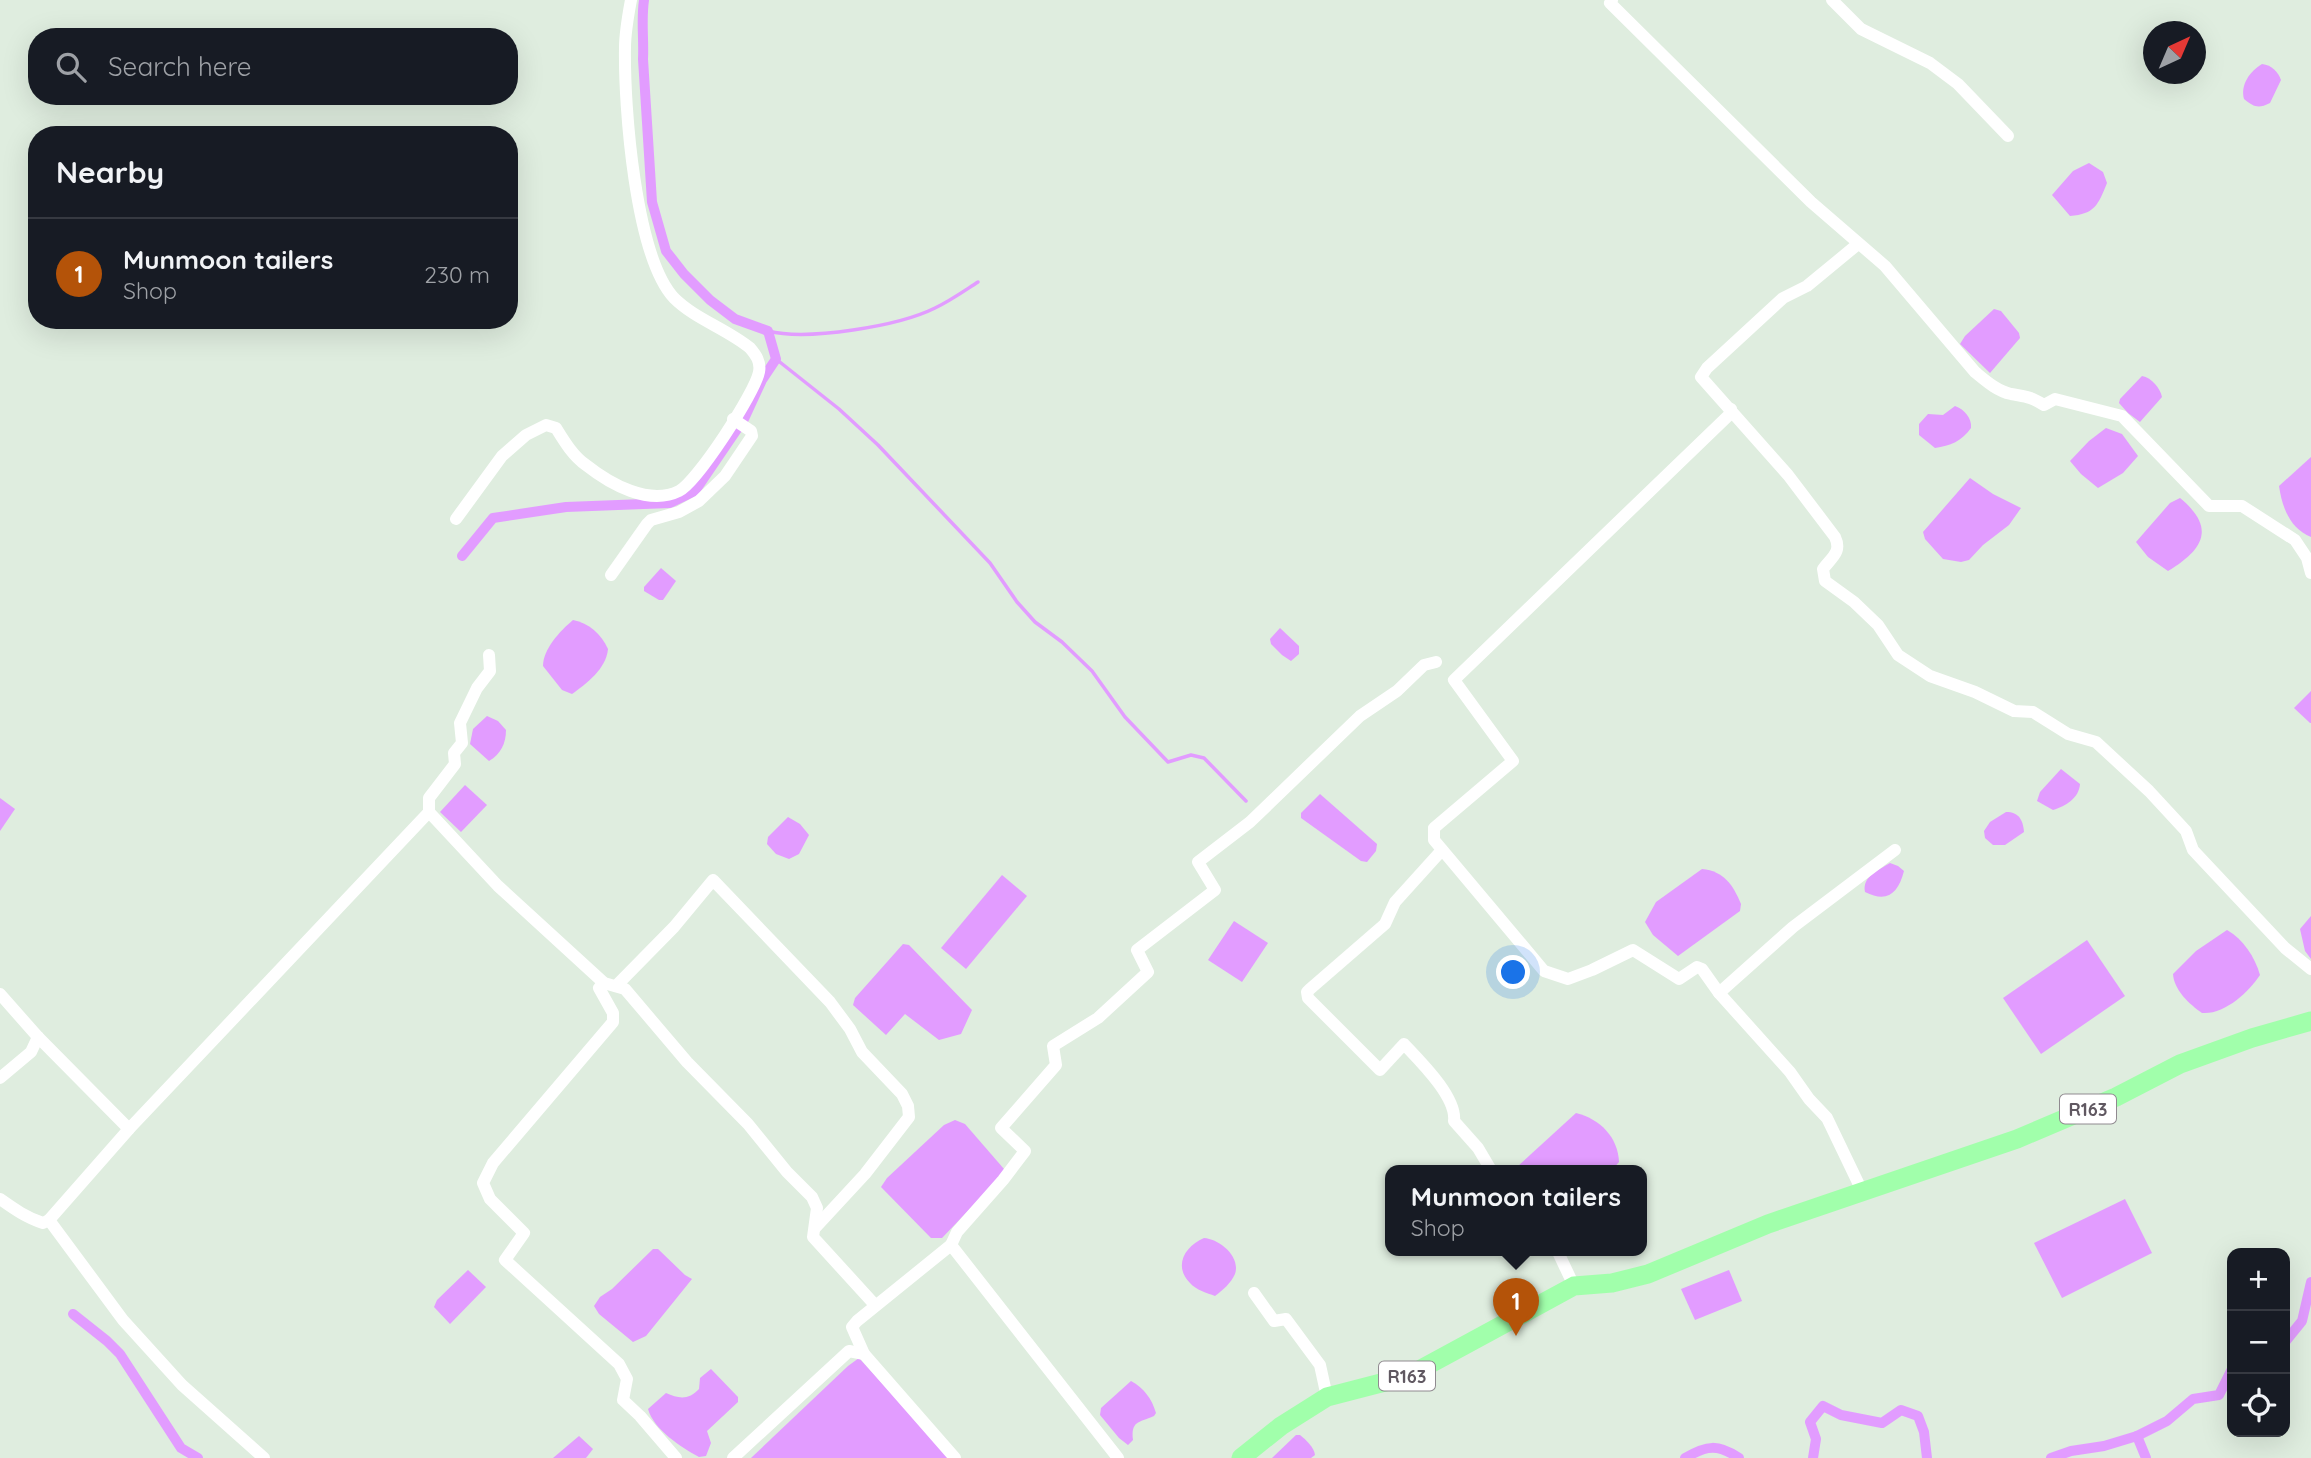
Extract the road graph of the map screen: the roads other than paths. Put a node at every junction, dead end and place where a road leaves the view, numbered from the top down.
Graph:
1 (631, 0) edge
2 (1612, 0) edge
3 (1832, 0) edge
4 (2008, 136) dead end
5 (1858, 244) junction
6 (1731, 410) junction
7 (733, 419) junction
8 (456, 519) dead end
9 (2311, 573) edge
10 (611, 576) dead end
11 (489, 655) dead end
12 (1436, 662) dead end
13 (429, 812) junction
14 (1442, 850) junction
15 (1895, 850) dead end
16 (2311, 969) edge
17 (610, 984) junction
18 (1719, 993) junction
19 (0, 994) edge
20 (2311, 1021) edge
21 (38, 1037) junction
22 (0, 1078) edge
23 (130, 1129) junction
24 (1488, 1165) edge
25 (1863, 1193) junction
26 (0, 1199) edge
27 (50, 1220) junction
28 (814, 1229) junction
29 (951, 1245) junction
30 (1560, 1256) edge
31 (1574, 1286) junction
32 (1254, 1293) dead end
33 (875, 1305) junction
34 (864, 1354) junction
35 (1327, 1396) junction
36 (264, 1458) edge
37 (676, 1458) edge
38 (733, 1458) edge
39 (955, 1458) edge
40 (1118, 1458) edge
41 (1241, 1458) edge

1 - 7 street
2 - 5 street
3 - 4 street
5 - 6 street
5 - 9 street
6 - 14 street
6 - 16 street
7 - 8 street
7 - 10 street
11 - 13 street
12 - 29 street
13 - 17 street
13 - 23 street
14 - 18 street
14 - 24 street
15 - 18 street
17 - 28 street
17 - 28 street
17 - 37 street
18 - 25 street
19 - 21 street
20 - 25 main road, R163
21 - 22 street
21 - 23 street
23 - 27 street
25 - 31 main road, R163
26 - 27 street
27 - 36 street
28 - 33 street
29 - 33 street
29 - 40 street
30 - 31 street
31 - 35 main road, R163
32 - 35 street
33 - 34 street
34 - 38 street
34 - 39 street
35 - 41 main road, R163

